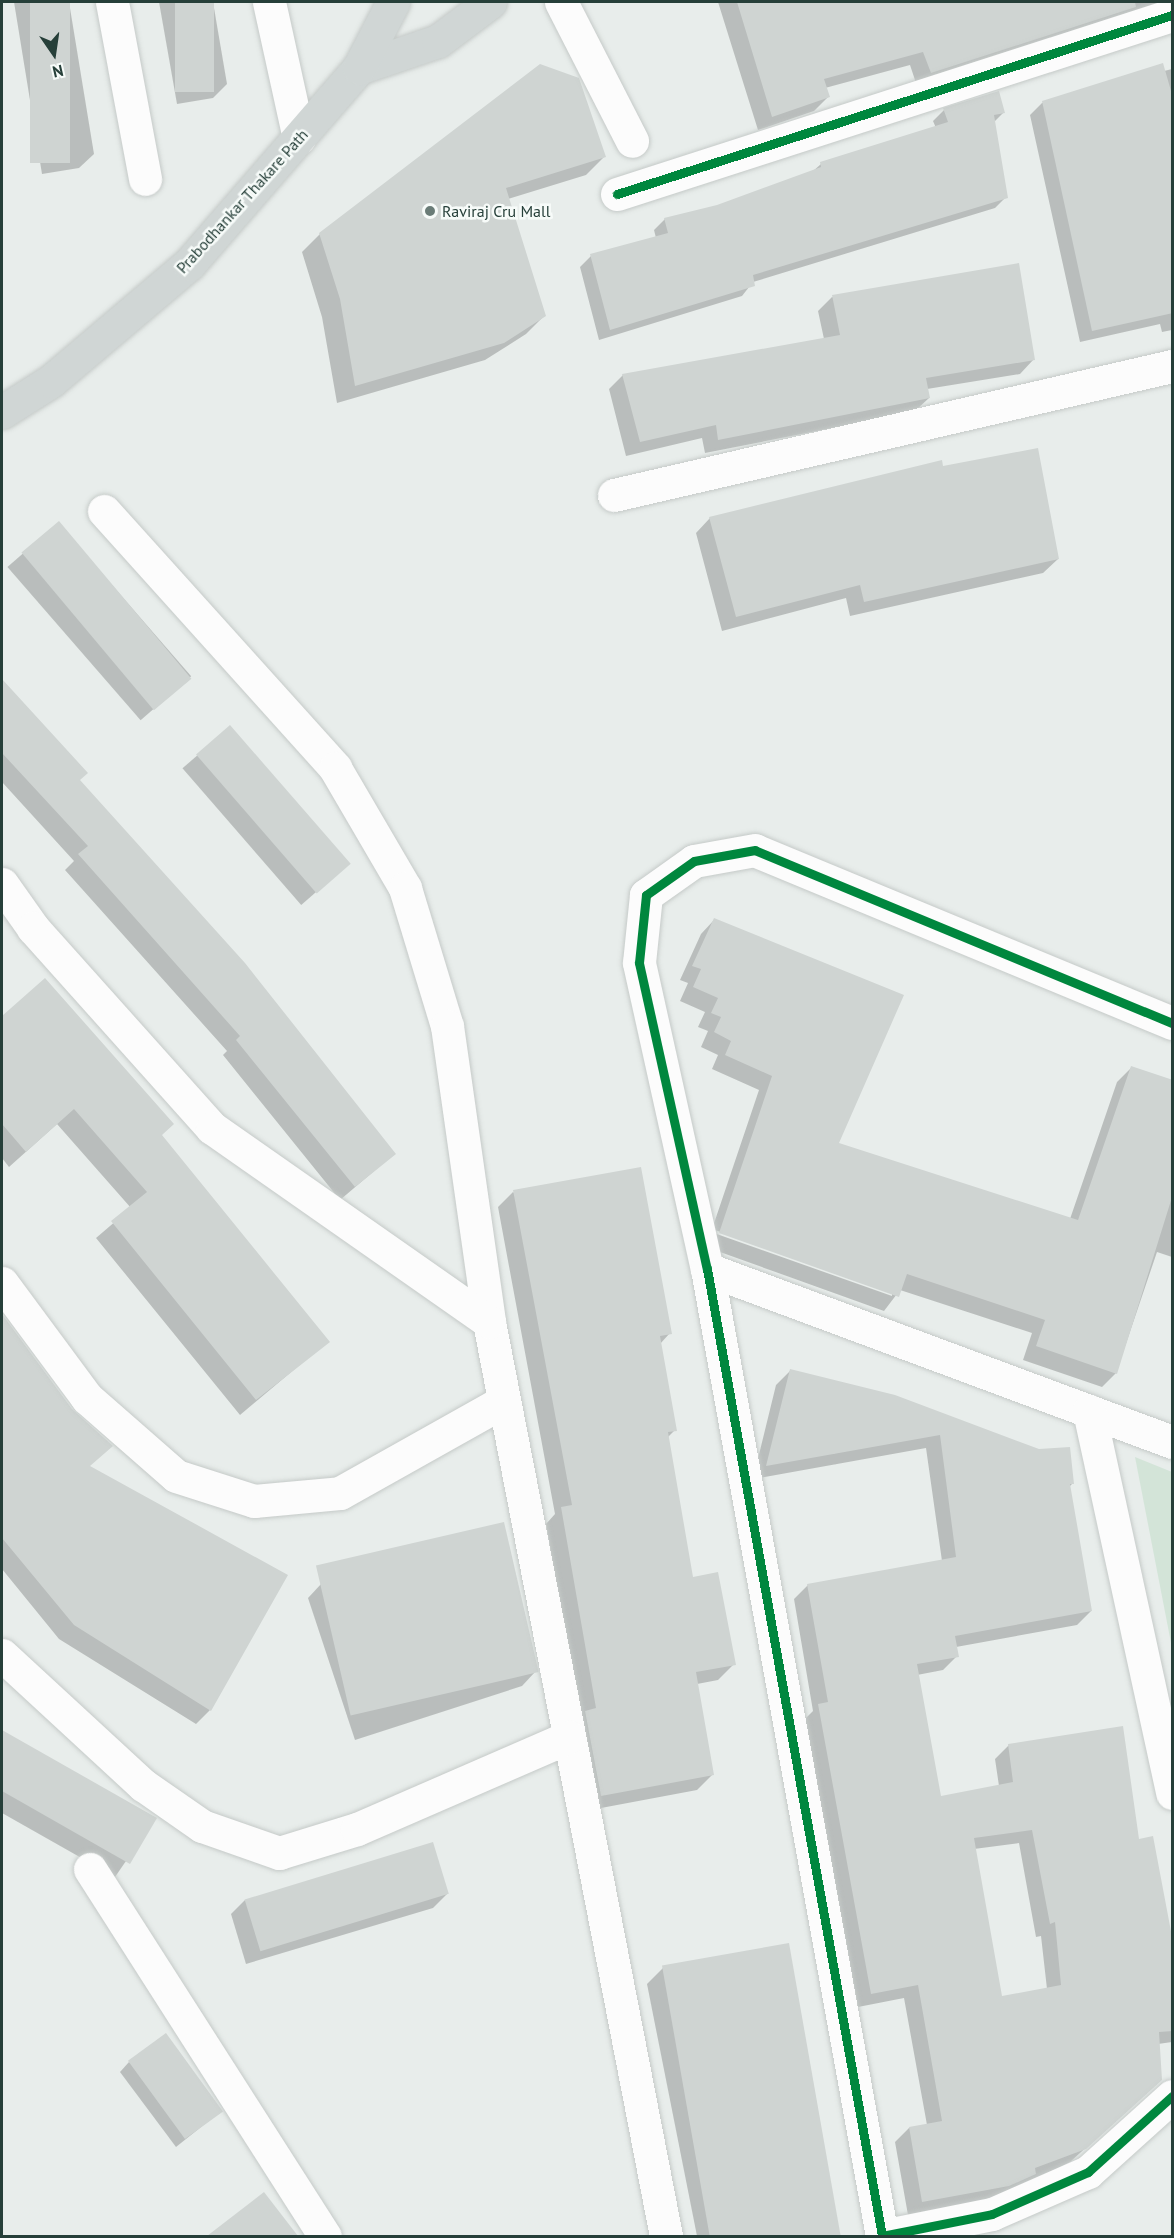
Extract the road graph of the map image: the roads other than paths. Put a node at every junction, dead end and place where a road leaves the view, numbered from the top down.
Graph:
1 (112, 2) edge
2 (269, 2) edge
3 (393, 2) edge
4 (490, 2) edge
5 (561, 2) edge
6 (1173, 15) edge
7 (359, 68) junction
8 (299, 138) junction
9 (632, 141) dead end
10 (145, 179) dead end
11 (617, 194) dead end
12 (1173, 366) edge
13 (2, 412) edge
14 (614, 495) dead end
15 (104, 511) dead end
16 (2, 884) edge
17 (1173, 1023) edge
18 (706, 1269) junction
19 (2, 1283) edge
20 (489, 1322) junction
21 (504, 1401) junction
22 (1089, 1411) junction
23 (1173, 1442) edge
24 (2, 1655) edge
25 (569, 1737) junction
26 (1173, 1793) edge
27 (90, 1869) dead end
28 (1173, 2096) edge
29 (325, 2236) edge
30 (666, 2236) edge

1 - 10 street
2 - 8 street
3 - 7 main road, Prabodhankar Thakare Path
4 - 7 main road
5 - 9 street
6 - 11 street
7 - 8 main road, Prabodhankar Thakare Path
8 - 13 main road, Prabodhankar Thakare Path
12 - 14 street
15 - 20 street
16 - 20 street
17 - 18 street
18 - 22 street
18 - 28 street
19 - 21 street
20 - 21 street
21 - 25 street
22 - 23 street
22 - 26 street
24 - 25 street
25 - 30 street
27 - 29 street

